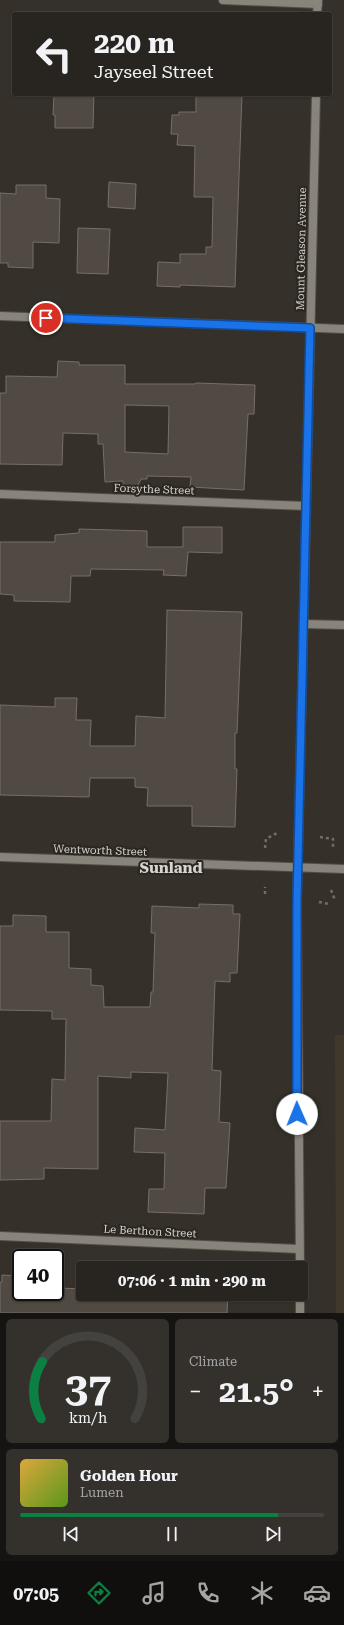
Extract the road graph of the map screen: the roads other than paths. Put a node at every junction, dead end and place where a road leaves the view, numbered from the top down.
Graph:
1 (223, 0) edge
2 (318, 2) edge
3 (317, 12) edge
4 (316, 96) edge
5 (0, 316) edge
6 (310, 328) junction
7 (344, 329) edge
8 (0, 494) edge
9 (306, 506) junction
10 (302, 624) junction
11 (344, 625) edge
12 (0, 857) edge
13 (297, 868) junction
14 (344, 869) edge
15 (0, 1236) edge
16 (299, 1250) junction
17 (300, 1261) edge
18 (300, 1301) edge
19 (300, 1313) edge

1 - 2 street
2 - 3 street
4 - 6 street, Mount Gleason Avenue
5 - 6 street
6 - 7 street
6 - 9 street, Mount Gleason Avenue
8 - 9 street, Forsythe Street
9 - 10 street, Mount Gleason Avenue
10 - 11 street
10 - 13 street, Mount Gleason Avenue
12 - 13 street, Wentworth Street
13 - 14 street, Wentworth Street
13 - 16 street, Mount Gleason Avenue
15 - 16 street, Le Berthon Street
16 - 17 street, Mount Gleason Avenue
18 - 19 street

